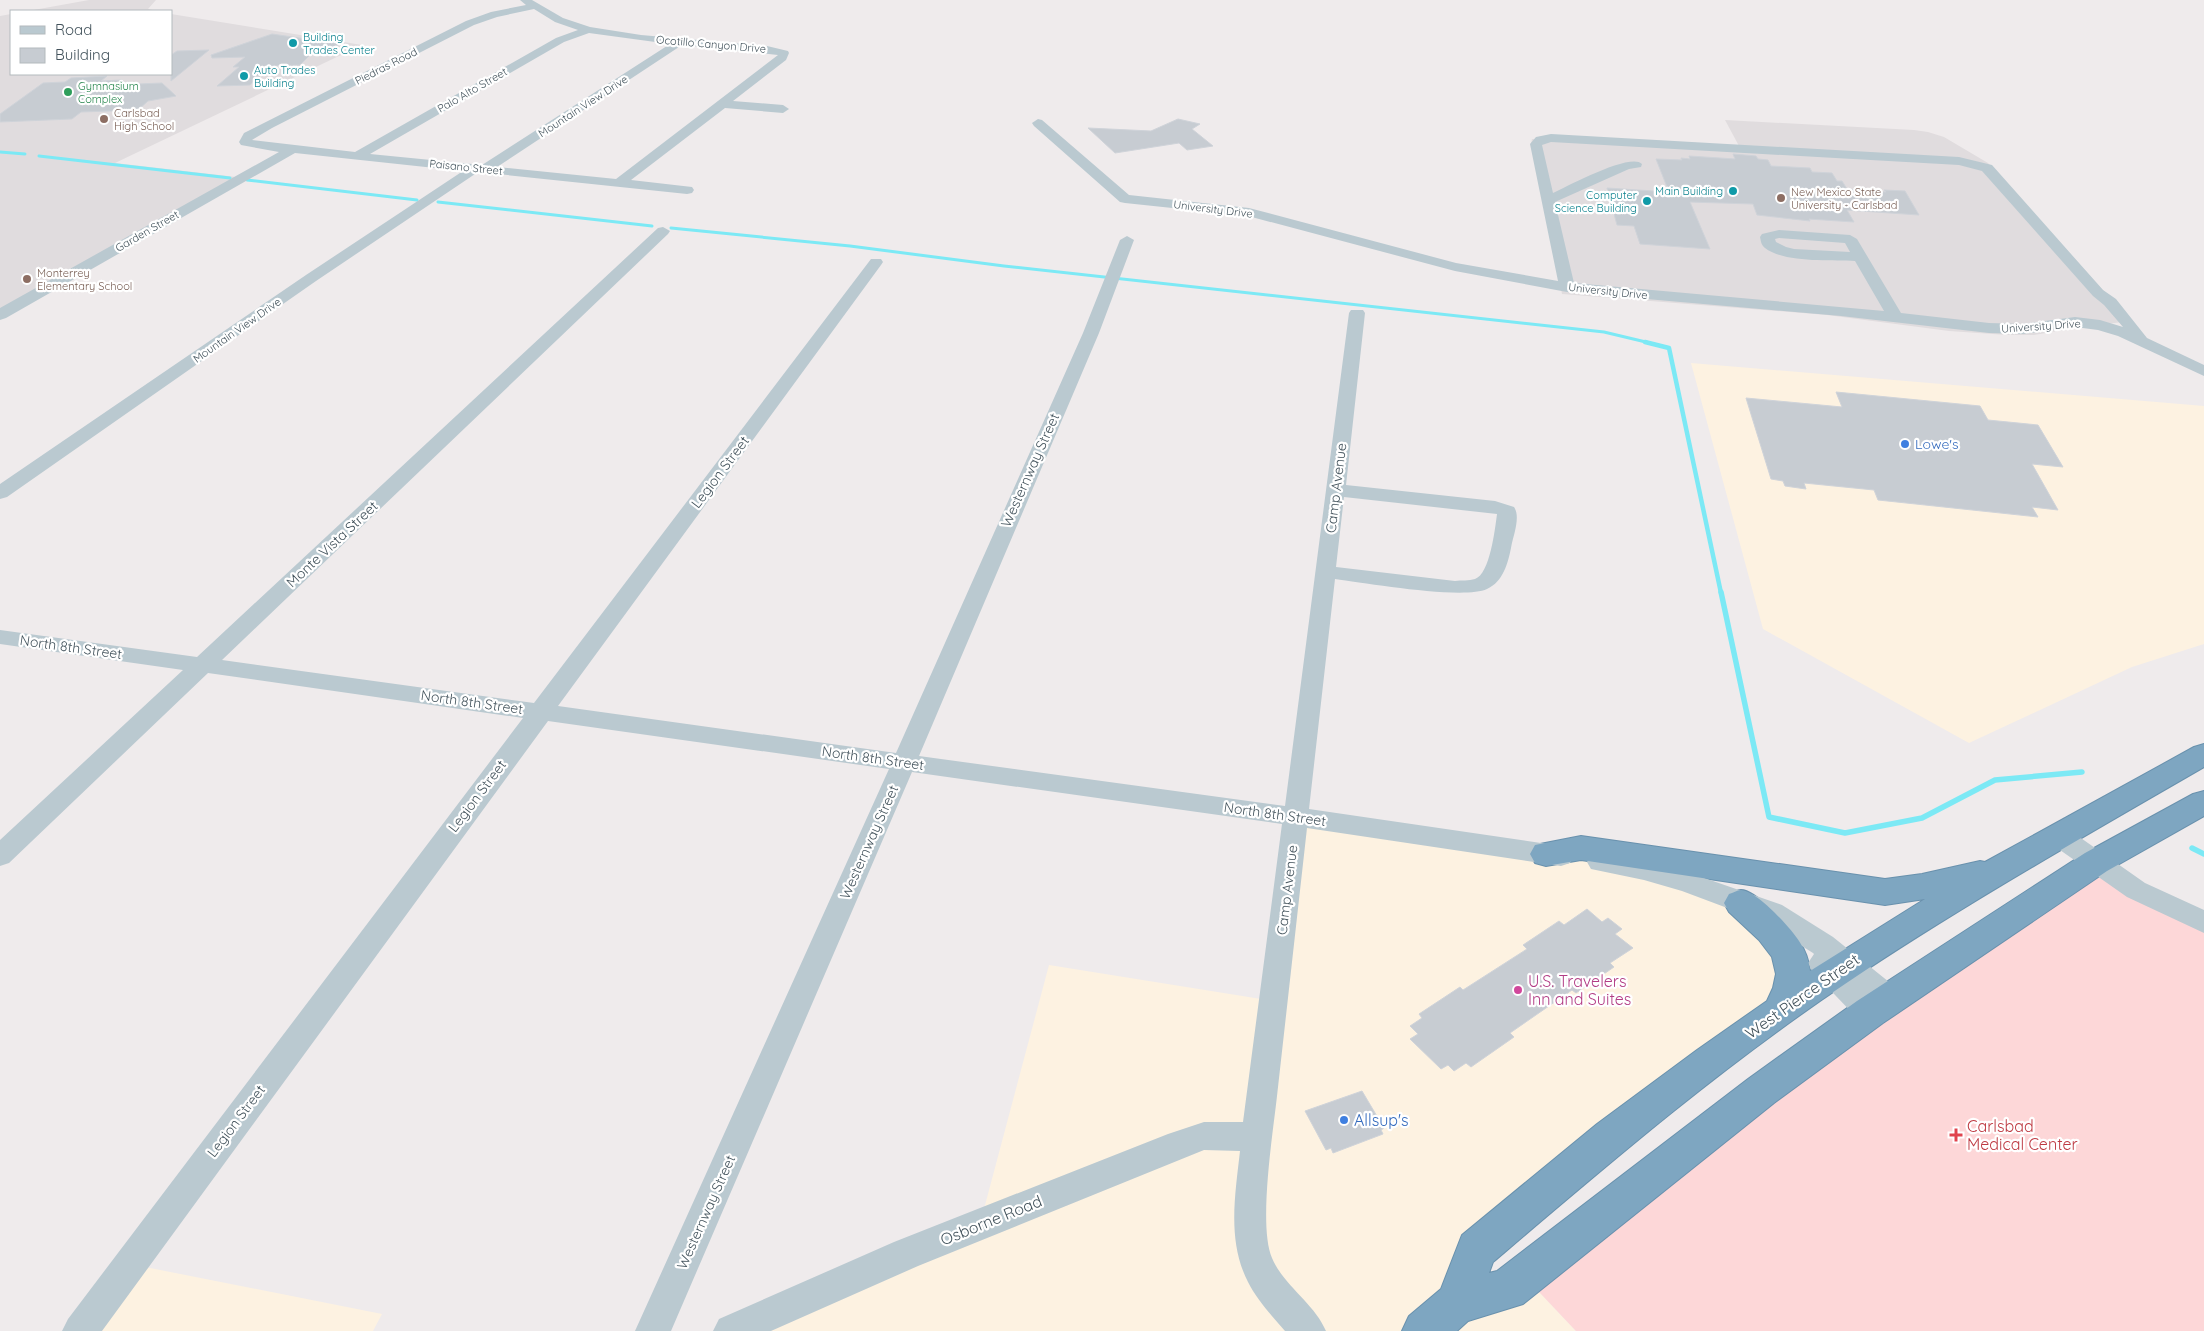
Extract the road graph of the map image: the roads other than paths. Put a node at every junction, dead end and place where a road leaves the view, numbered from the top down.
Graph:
1 (525, 0) edge
2 (536, 6) junction
3 (588, 30) junction
4 (681, 41) junction
5 (722, 104) junction
6 (783, 109) dead end
7 (1038, 122) dead end
8 (246, 142) joint
9 (294, 149) junction
10 (358, 156) junction
11 (1636, 164) dead end
12 (480, 169) junction
13 (618, 183) junction
14 (687, 190) dead end
15 (1548, 200) junction
16 (663, 231) dead end
17 (1127, 240) dead end
18 (1861, 257) junction
19 (876, 262) dead end
20 (1567, 287) junction
21 (2098, 293) junction
22 (1357, 313) dead end
23 (0, 315) edge
24 (1896, 318) junction
25 (2100, 325) junction
26 (2144, 343) junction
27 (2204, 371) edge
28 (1336, 490) junction
29 (0, 493) edge
30 (1326, 572) junction
31 (2, 639) edge
32 (204, 666) junction
33 (540, 711) junction
34 (2204, 754) edge
35 (904, 762) junction
36 (2204, 802) edge
37 (1297, 817) junction
38 (2059, 836) junction
39 (1546, 854) junction
40 (0, 856) edge
41 (2096, 862) junction
42 (1998, 869) junction
43 (1741, 903) junction
44 (2204, 922) edge
45 (1840, 969) junction
46 (1880, 1006) junction
47 (1779, 1012) junction
48 (1257, 1137) junction
49 (1457, 1303) junction
50 (80, 1331) edge
51 (653, 1331) edge
52 (731, 1331) edge
53 (1308, 1331) edge
54 (1424, 1331) edge

1 - 2 street, Ocotillo Canyon Drive
2 - 3 street, Ocotillo Canyon Drive
2 - 8 street, Piedras Road
3 - 4 street, Ocotillo Canyon Drive
3 - 10 street, Palo Alto Street
4 - 5 street, Ocotillo Canyon Drive
4 - 12 street, Mountain View Drive
5 - 6 street
5 - 13 street, Ocotillo Canyon Drive
7 - 20 street, University Drive
8 - 9 street, Paisano Street
9 - 10 street, Paisano Street
9 - 23 street, Garden Street
10 - 12 street, Paisano Street
11 - 15 street
12 - 13 street, Paisano Street
12 - 29 street, Mountain View Drive
13 - 14 street, Paisano Street
15 - 20 street
15 - 21 street
16 - 32 street, Monte Vista Street
17 - 35 street, Westernway Street
18 - 18 street
18 - 24 street
19 - 33 street, Legion Street
20 - 24 street, University Drive
21 - 25 street
21 - 26 street
22 - 28 street, Camp Avenue
24 - 25 street, University Drive
25 - 26 street, University Drive
26 - 27 street, University Drive
28 - 30 street, Camp Avenue
28 - 30 street
30 - 37 street, Camp Avenue
31 - 32 street, North 8th Street
32 - 33 street, North 8th Street
32 - 40 street, Monte Vista Street
33 - 35 street, North 8th Street
33 - 50 street, Legion Street
34 - 38 highway, West Pierce Street
35 - 37 street, North 8th Street
35 - 51 street, Westernway Street
36 - 41 highway, West Pierce Street
37 - 39 street, North 8th Street
37 - 48 street, Camp Avenue
38 - 41 street
38 - 42 highway, West Pierce Street
39 - 42 highway
39 - 43 street, North 8th Street
41 - 44 street
41 - 46 highway, West Pierce Street
42 - 45 highway, West Pierce Street
43 - 45 street, North 8th Street
43 - 47 highway
45 - 46 street, North 8th Street
45 - 47 highway, West Pierce Street
46 - 49 highway, West Pierce Street
47 - 49 highway, West Pierce Street
48 - 52 street, Osborne Road
48 - 53 street, Camp Avenue
49 - 54 highway, West Pierce Street

